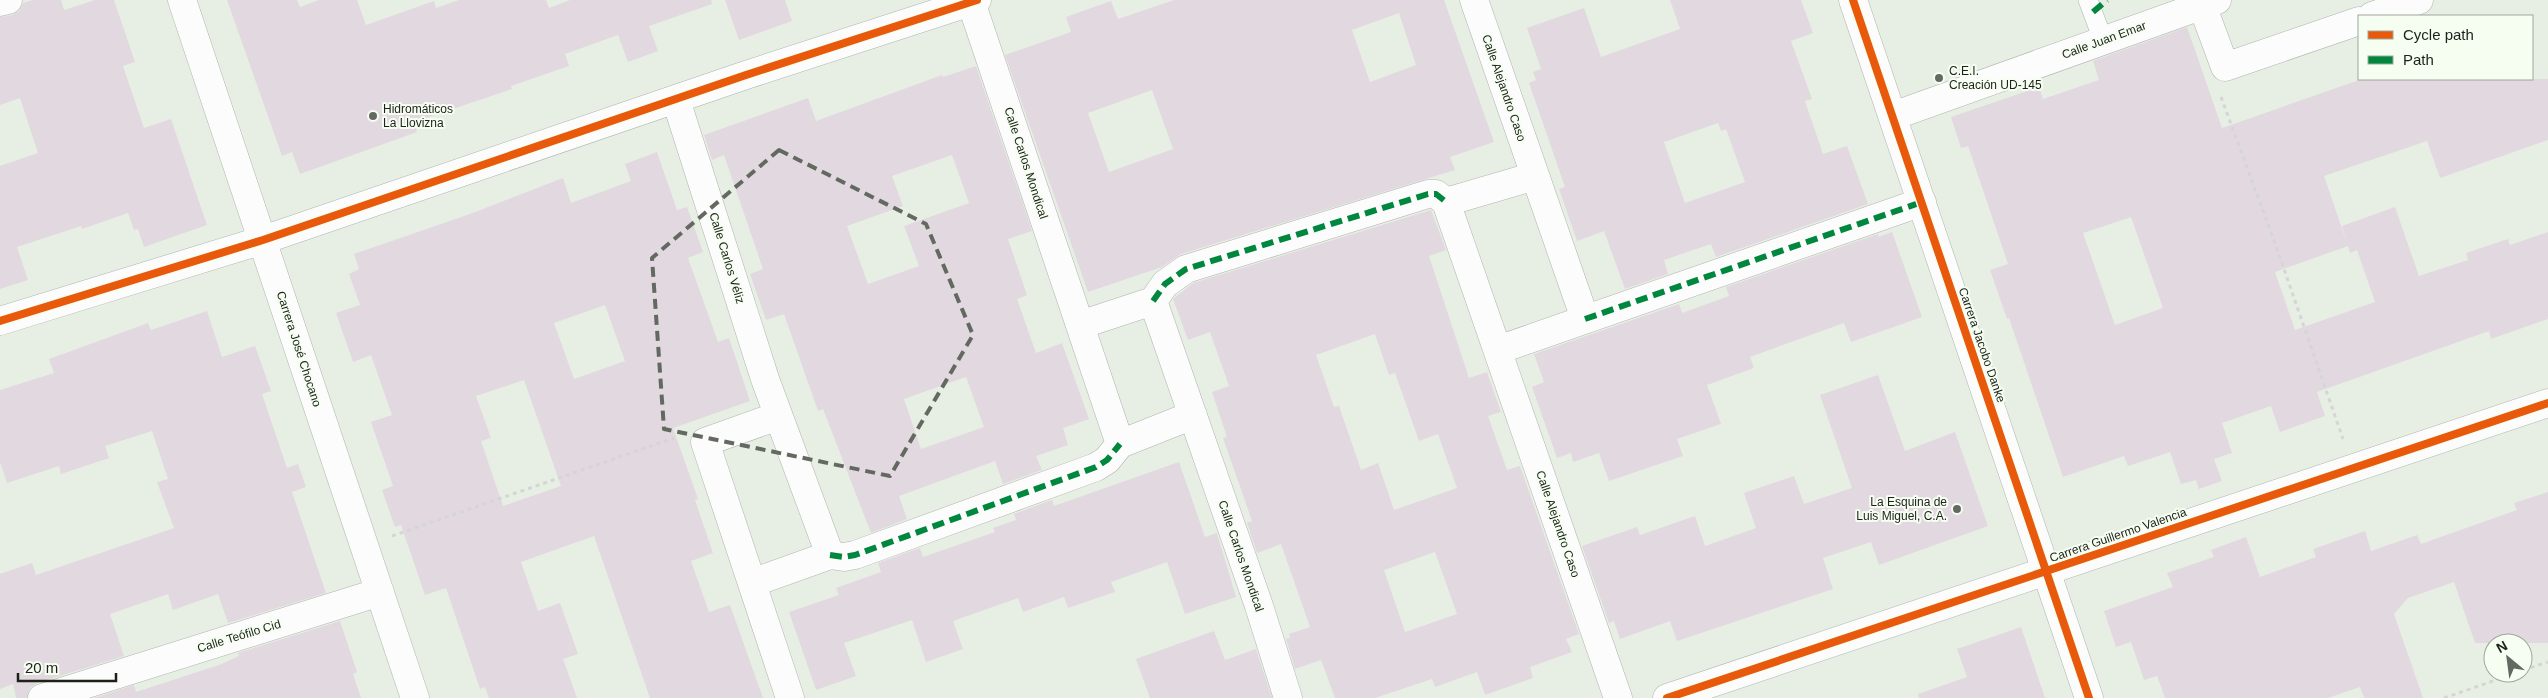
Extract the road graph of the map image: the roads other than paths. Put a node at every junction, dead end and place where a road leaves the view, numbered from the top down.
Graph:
1 (8, 0) edge
2 (182, 0) edge
3 (1474, 0) edge
4 (1853, 0) edge
5 (2088, 0) edge
6 (2418, 0) edge
7 (974, 1) edge
8 (0, 2) edge
9 (2209, 3) edge
10 (2375, 15) edge
11 (2358, 21) edge
12 (2103, 40) junction
13 (676, 100) junction
14 (1893, 116) junction
15 (1535, 176) junction
16 (1446, 202) junction
17 (1922, 202) junction
18 (263, 240) junction
19 (1153, 301) junction
20 (1584, 319) junction
21 (0, 321) edge
22 (1080, 325) junction
23 (1498, 350) junction
24 (2548, 403) edge
25 (1193, 415) junction
26 (778, 416) junction
27 (1120, 444) junction
28 (830, 555) junction
29 (2046, 571) junction
30 (752, 583) junction
31 (380, 592) junction
32 (42, 698) edge
33 (415, 698) edge
34 (790, 698) edge
35 (1288, 698) edge
36 (1618, 698) edge
37 (1667, 698) edge
38 (2089, 698) edge

1 - 8 street
2 - 18 street, Carrera José Chocano
3 - 15 street, Calle Alejandro Caso
4 - 14 street, Carrera Jacobo Danke
5 - 12 lane
6 - 10 street
7 - 13 street
7 - 22 street, Calle Carlos Mondical
9 - 11 street, Calle Juan Emar
9 - 12 street, Calle Juan Emar
12 - 14 street, Calle Juan Emar
13 - 18 street
13 - 26 street, Calle Carlos Véliz
14 - 17 street, Carrera Jacobo Danke
15 - 16 street
15 - 20 street, Calle Alejandro Caso
16 - 19 street
16 - 23 street, Calle Alejandro Caso
17 - 20 street
17 - 29 street, Carrera Jacobo Danke
18 - 21 street
18 - 31 street, Carrera José Chocano
19 - 22 street
19 - 25 street, Calle Carlos Mondical
20 - 23 street
22 - 27 street, Calle Carlos Mondical
23 - 36 street, Calle Alejandro Caso
24 - 29 street, Carrera Guillermo Valencia
25 - 27 street
25 - 35 street, Calle Carlos Mondical
26 - 28 street, Calle Carlos Véliz
26 - 30 street
27 - 28 street
28 - 30 street
29 - 37 street, Carrera Guillermo Valencia
29 - 38 street, Carrera Jacobo Danke
30 - 34 street
31 - 32 street, Calle Teófilo Cid
31 - 33 street, Carrera José Chocano

